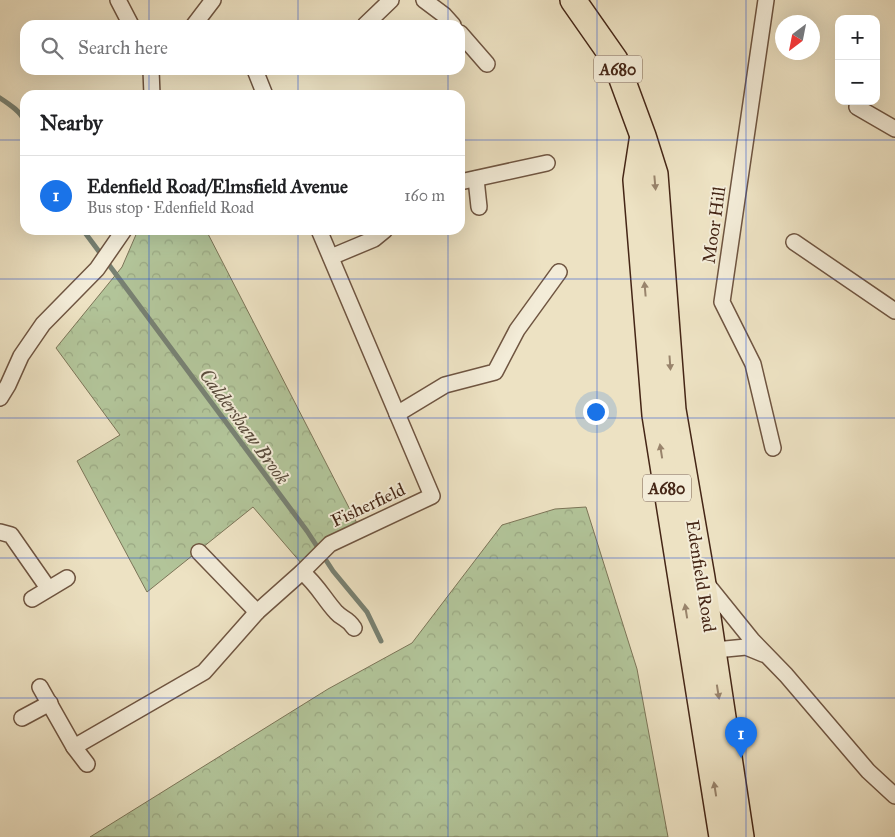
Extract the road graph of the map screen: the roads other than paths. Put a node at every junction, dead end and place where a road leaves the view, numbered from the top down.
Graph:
1 (118, 0) edge
2 (213, 0) edge
3 (391, 0) edge
4 (424, 0) edge
5 (766, 0) edge
6 (579, 3) edge
7 (128, 20) edge
8 (198, 20) edge
9 (370, 20) edge
10 (448, 20) edge
11 (465, 39) edge
12 (487, 64) dead end
13 (151, 75) edge
14 (257, 75) edge
15 (152, 90) edge
16 (263, 90) edge
17 (857, 107) dead end
18 (895, 129) edge
19 (547, 163) dead end
20 (476, 179) junction
21 (465, 181) edge
22 (479, 207) dead end
23 (121, 235) edge
24 (321, 235) edge
25 (378, 235) edge
26 (794, 242) dead end
27 (330, 257) junction
28 (559, 272) dead end
29 (895, 312) edge
30 (658, 330) junction
31 (0, 398) edge
32 (397, 414) junction
33 (773, 448) dead end
34 (0, 532) edge
35 (199, 552) dead end
36 (308, 567) junction
37 (67, 578) dead end
38 (702, 578) junction
39 (48, 588) junction
40 (32, 599) dead end
41 (257, 612) junction
42 (354, 628) dead end
43 (702, 652) junction
44 (769, 657) junction
45 (40, 687) dead end
46 (50, 703) junction
47 (22, 718) dead end
48 (74, 747) junction
49 (87, 764) dead end
50 (895, 796) edge
51 (722, 837) edge
52 (741, 837) edge

1 - 7 street
2 - 8 street
3 - 9 street
4 - 10 street
5 - 33 street, Moor Hill
6 - 30 main road, Edenfield Road / A680
11 - 12 street
13 - 15 street
14 - 16 street
17 - 18 street
19 - 20 street
20 - 21 street
20 - 22 street
23 - 31 street
24 - 27 street, Fisherfield
25 - 27 street
26 - 29 street
27 - 32 street, Fisherfield
28 - 32 street
30 -> 38 main road, Edenfield Road / A680
43 -> 30 main road, Edenfield Road / A680
32 - 36 street, Fisherfield
34 - 39 street
35 - 41 street
36 - 41 street, Fisherfield
36 - 42 street
37 - 39 street
38 - 43 main road, Edenfield Road / A680
38 - 44 street
39 - 40 street
41 - 48 street, Fisherfield
43 - 44 street
51 -> 43 main road, Edenfield Road / A680
43 -> 52 main road, Edenfield Road / A680
44 - 50 street
45 - 46 street
46 - 47 street
46 - 48 street
48 - 49 street

